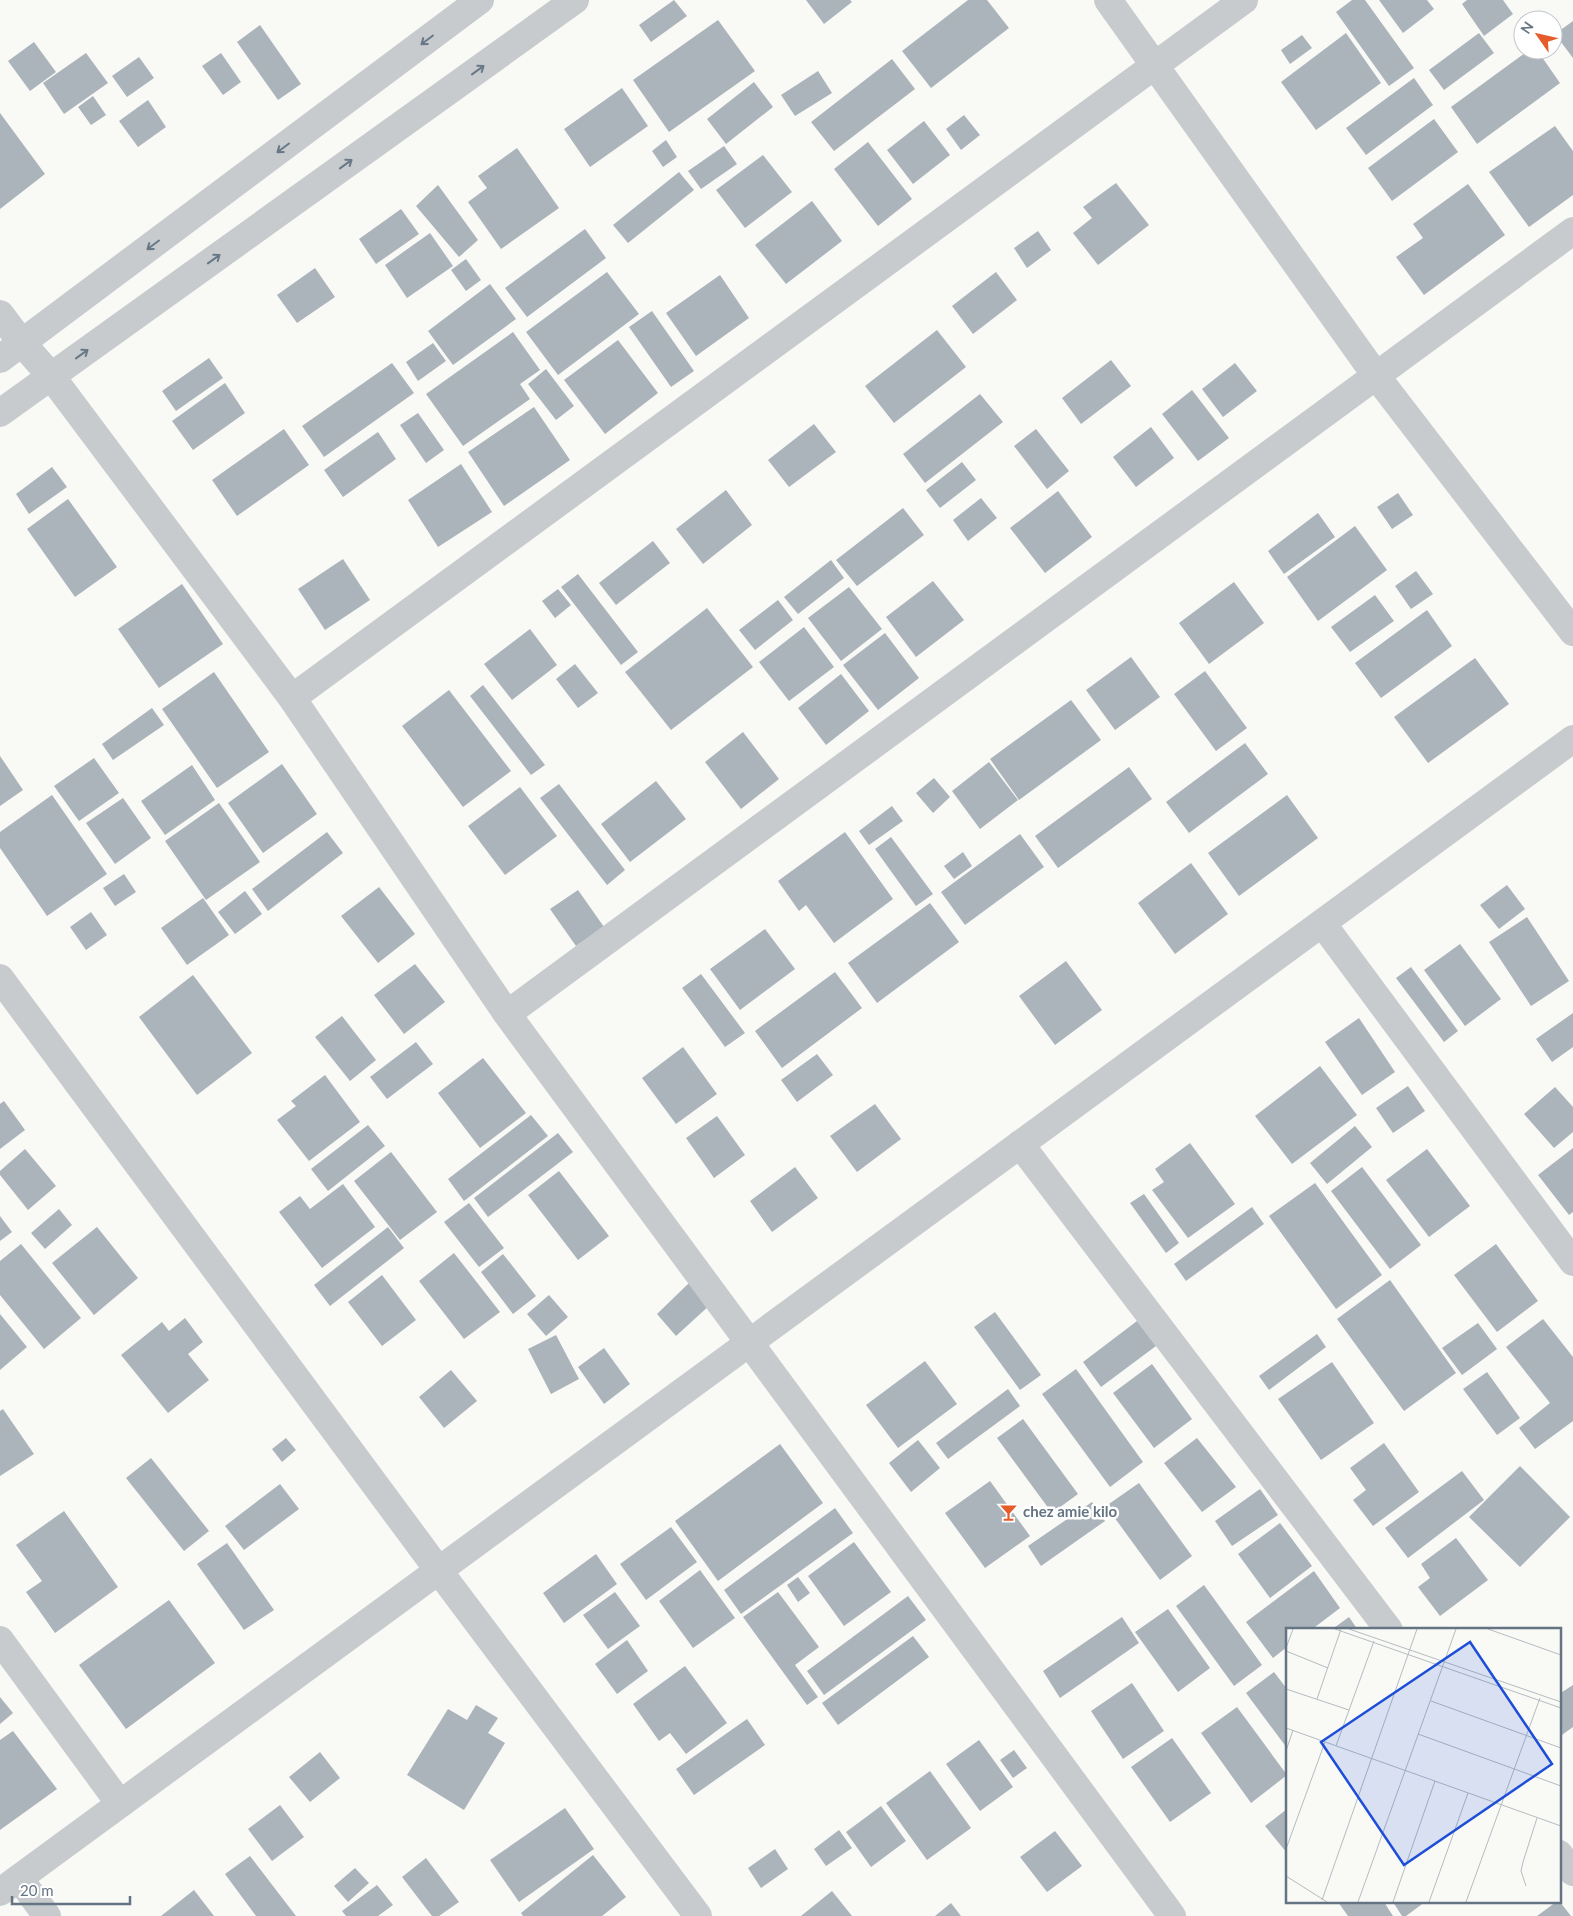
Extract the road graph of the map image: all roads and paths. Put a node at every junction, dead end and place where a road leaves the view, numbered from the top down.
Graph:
1 (480, 0) edge
2 (575, 0) edge
3 (1108, 0) edge
4 (1244, 0) edge
5 (1154, 65) junction
6 (1573, 231) edge
7 (0, 314) edge
8 (22, 343) junction
9 (0, 359) edge
10 (51, 376) junction
11 (1377, 376) junction
12 (0, 413) edge
13 (1573, 632) edge
14 (292, 698) junction
15 (1573, 739) edge
16 (1322, 923) junction
17 (0, 978) edge
18 (507, 1014) junction
19 (1020, 1144) junction
20 (1573, 1262) edge
21 (750, 1342) junction
22 (439, 1570) junction
23 (1387, 1628) edge
24 (0, 1640) edge
25 (120, 1804) junction
26 (1560, 1855) edge
27 (1573, 1872) edge
28 (10, 1885) edge
29 (47, 1916) edge
30 (698, 1916) edge
31 (1172, 1916) edge

1 -> 8 street
10 -> 2 street
3 - 5 street
4 - 5 street
5 - 11 street
5 - 14 street
6 - 11 street
7 - 8 street
8 - 9 street
8 - 10 street
10 - 12 street
10 - 14 street
11 - 13 street
11 - 18 street
14 - 18 street
15 - 16 street
16 - 19 street
16 - 20 street
17 - 22 street
18 - 21 street
19 - 21 street
19 - 23 street
21 - 22 street
21 - 31 street
22 - 25 street
22 - 30 street
24 - 25 street
25 - 28 street
26 - 27 street
28 - 29 street

